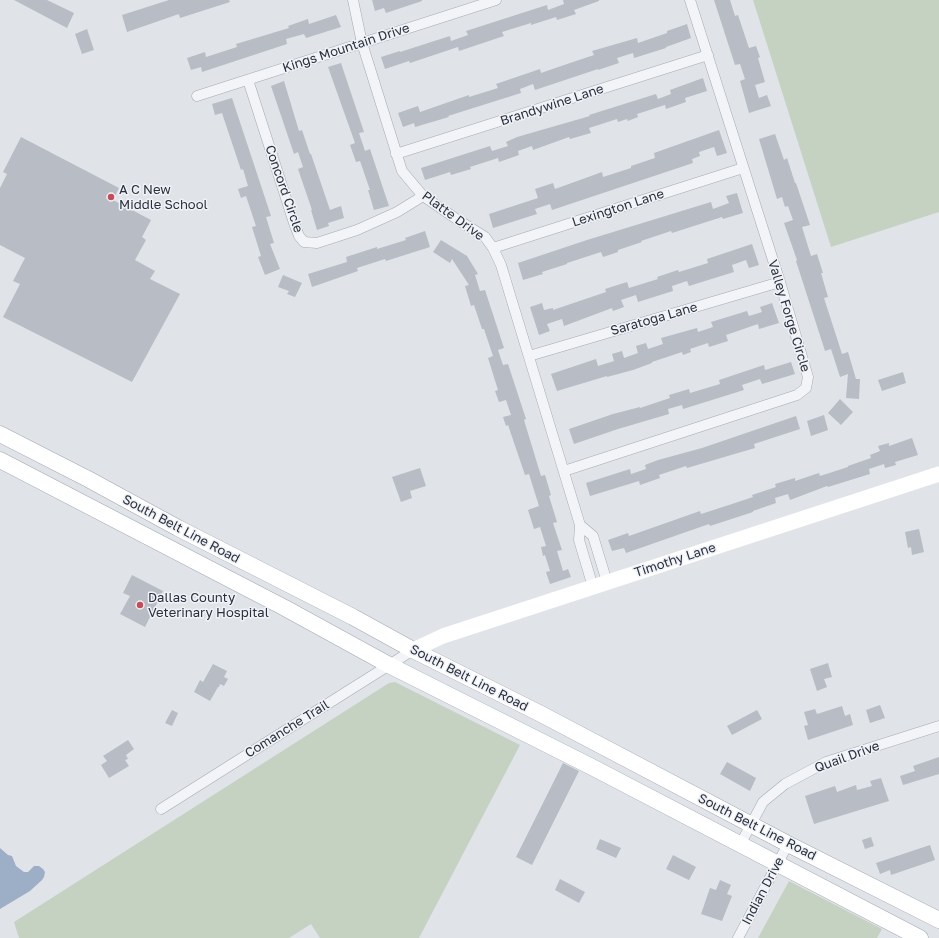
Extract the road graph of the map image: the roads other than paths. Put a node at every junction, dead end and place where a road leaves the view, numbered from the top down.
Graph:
1 (353, 0) edge
2 (496, 0) edge
3 (690, 0) edge
4 (362, 43) junction
5 (708, 55) junction
6 (248, 80) junction
7 (197, 96) dead end
8 (396, 154) junction
9 (743, 168) junction
10 (423, 196) junction
11 (493, 248) junction
12 (780, 282) junction
13 (529, 356) junction
14 (0, 434) edge
15 (0, 460) edge
16 (564, 471) junction
17 (939, 474) edge
18 (580, 525) junction
19 (600, 584) junction
20 (413, 650) junction
21 (389, 665) junction
22 (939, 726) edge
23 (161, 809) dead end
24 (752, 824) junction
25 (788, 844) junction
26 (740, 845) junction
27 (778, 864) junction
28 (939, 920) edge
29 (738, 938) edge
30 (920, 938) edge

1 - 4 street, Platte Drive
2 - 4 street, Kings Mountain Drive
3 - 5 street, Valley Forge Circle
4 - 6 street, Kings Mountain Drive
4 - 8 street, Platte Drive
5 - 8 street, Brandywine Lane
5 - 9 street, Valley Forge Circle
6 - 7 street, Kings Mountain Drive
6 - 10 street, Concord Circle
8 - 10 street, Platte Drive
9 - 11 street, Lexington Lane
9 - 12 street, Valley Forge Circle
10 - 11 street, Platte Drive
11 - 13 street, Platte Drive
12 - 13 street, Saratoga Lane
12 - 16 street, Valley Forge Circle
13 - 16 street, Platte Drive
14 - 20 main road, South Belt Line Road
15 - 21 main road, South Belt Line Road
16 - 18 street, Platte Drive
17 - 19 street, Timothy Lane
18 - 19 street, Platte Drive
18 - 19 street, Platte Drive
19 - 20 street, Timothy Lane
20 - 21 street, Comanche Trail
20 - 24 main road, South Belt Line Road
21 - 23 street, Comanche Trail
21 - 26 main road, South Belt Line Road
22 - 24 street, Quail Drive
24 - 25 main road, South Belt Line Road
24 - 26 street, Quail Drive
25 - 27 street, Indian Drive
25 - 28 main road, South Belt Line Road
26 - 27 main road, South Belt Line Road
27 - 29 street, Indian Drive
27 - 30 main road, South Belt Line Road

